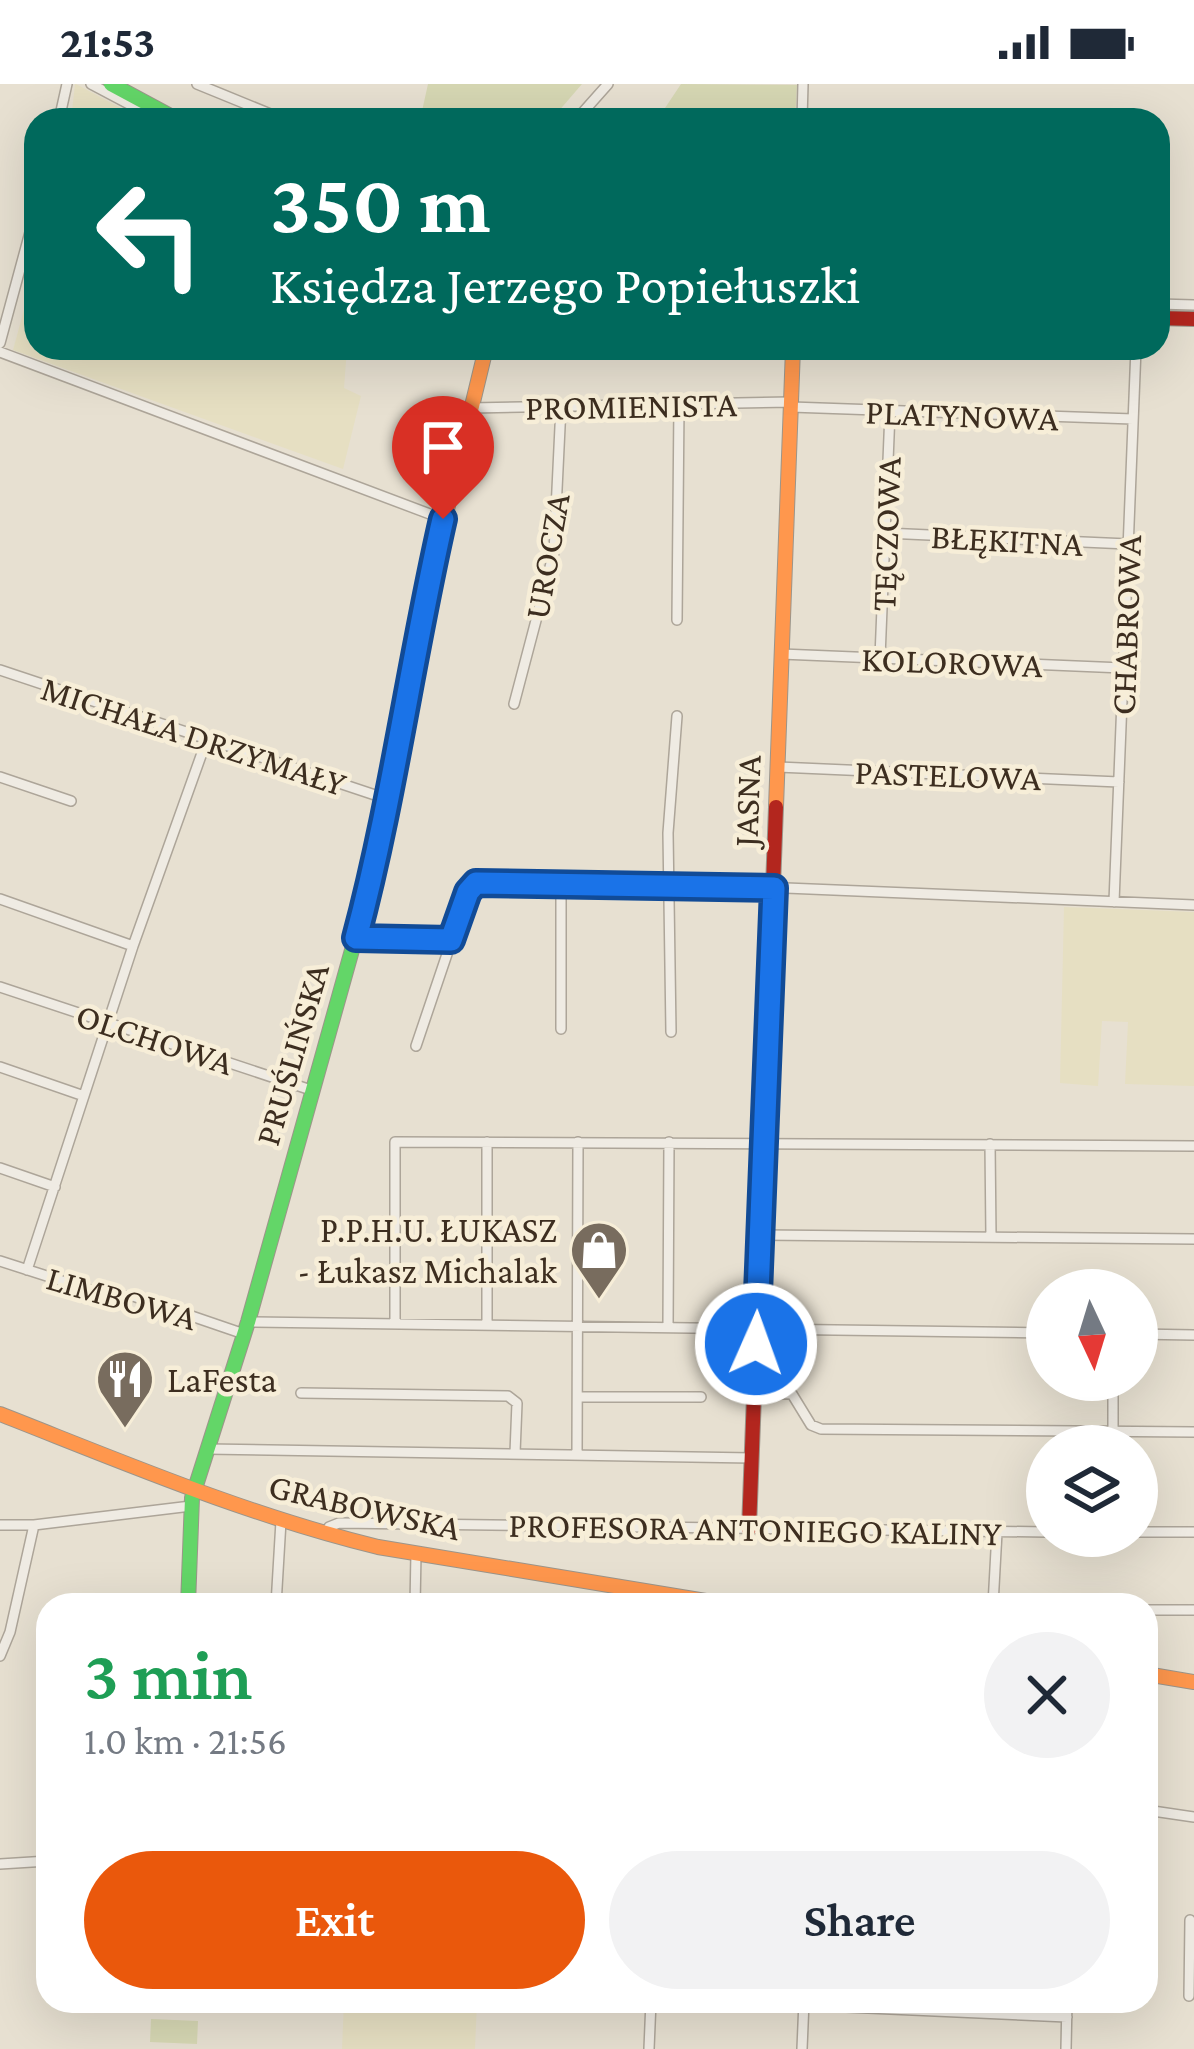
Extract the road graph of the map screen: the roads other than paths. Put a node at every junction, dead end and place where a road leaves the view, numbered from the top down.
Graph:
1 (91, 84) edge
2 (111, 84) edge
3 (196, 84) edge
4 (608, 84) edge
5 (136, 108) edge
6 (156, 108) edge
7 (255, 108) edge
8 (587, 108) edge
9 (24, 254) edge
10 (0, 343) edge
11 (0, 352) edge
12 (483, 360) edge
13 (793, 360) edge
14 (1135, 360) edge
15 (679, 405) junction
16 (791, 405) junction
17 (561, 406) junction
18 (471, 407) junction
19 (890, 412) junction
20 (1133, 419) junction
21 (443, 519) junction
22 (885, 533) junction
23 (1128, 544) junction
24 (677, 620) dead end
25 (782, 654) junction
26 (880, 657) junction
27 (1124, 668) junction
28 (0, 670) edge
29 (514, 704) dead end
30 (677, 716) dead end
31 (207, 739) junction
32 (778, 767) junction
33 (0, 777) edge
34 (1119, 782) junction
35 (387, 799) junction
36 (71, 801) dead end
37 (561, 883) junction
38 (669, 883) junction
39 (774, 888) junction
40 (0, 899) edge
41 (1114, 902) junction
42 (1194, 905) edge
43 (356, 938) junction
44 (451, 940) junction
45 (133, 946) junction
46 (0, 987) edge
47 (109, 1022) junction
48 (561, 1029) dead end
49 (671, 1032) dead end
50 (416, 1046) dead end
51 (0, 1067) edge
52 (310, 1090) junction
53 (85, 1096) junction
54 (487, 1142) junction
55 (578, 1142) junction
56 (669, 1142) junction
57 (763, 1142) junction
58 (990, 1144) junction
59 (1194, 1146) edge
60 (0, 1168) edge
61 (55, 1186) junction
62 (760, 1235) junction
63 (991, 1237) junction
64 (1194, 1239) edge
65 (0, 1261) edge
66 (28, 1270) junction
67 (395, 1323) junction
68 (487, 1325) junction
69 (578, 1325) junction
70 (668, 1327) junction
71 (246, 1328) junction
72 (756, 1329) junction
73 (1026, 1333) edge
74 (1158, 1334) edge
75 (1194, 1335) edge
76 (301, 1393) dead end
77 (754, 1393) junction
78 (701, 1396) dead end
79 (578, 1397) junction
80 (0, 1414) edge
81 (1026, 1430) edge
82 (1158, 1431) edge
83 (1194, 1432) edge
84 (207, 1449) junction
85 (515, 1453) junction
86 (577, 1455) junction
87 (752, 1458) junction
88 (193, 1498) junction
89 (281, 1521) junction
90 (381, 1523) junction
91 (0, 1525) edge
92 (34, 1525) junction
93 (749, 1529) junction
94 (997, 1532) junction
95 (1026, 1532) edge
96 (1158, 1532) edge
97 (1194, 1532) edge
98 (325, 1534) junction
99 (378, 1547) junction
100 (416, 1553) junction
101 (189, 1593) edge
102 (277, 1593) edge
103 (415, 1593) edge
104 (629, 1593) edge
105 (994, 1593) edge
106 (1158, 1610) edge
107 (1194, 1610) edge
108 (0, 1656) edge
109 (1158, 1676) edge
110 (1194, 1682) edge
111 (1158, 1812) edge
112 (1194, 1817) edge
113 (36, 1862) edge
114 (0, 1864) edge
115 (1190, 1920) dead end
116 (1192, 1952) edge
117 (1189, 1996) dead end
118 (650, 2013) edge
119 (804, 2013) edge
120 (992, 2013) edge
121 (1067, 2013) edge
122 (1067, 2017) junction
123 (649, 2049) edge
124 (802, 2049) edge
125 (1066, 2049) edge

1 - 5 street
2 - 6 street
3 - 7 street
4 - 8 street
9 - 10 street
11 - 21 street
12 - 18 street, PRUŚLIŃSKA
13 - 16 street, JASNA
14 - 20 street, CHABROWA
15 - 16 street, PROMIENISTA
15 - 17 street, PROMIENISTA
15 - 24 street
16 - 19 street, PLATYNOWA
16 - 25 street, JASNA
17 - 18 street, PROMIENISTA
17 - 29 street, UROCZA
18 - 21 street, PRUŚLIŃSKA
19 - 20 street, PLATYNOWA
19 - 22 street, TĘCZOWA
20 - 23 street, CHABROWA
21 - 35 street, PRUŚLIŃSKA
22 - 23 street, BŁĘKITNA
22 - 26 street, TĘCZOWA
23 - 27 street, CHABROWA
25 - 26 street, KOLOROWA
25 - 32 street, JASNA
26 - 27 street, KOLOROWA
27 - 34 street, CHABROWA
28 - 31 street, MICHAŁA DRZYMAŁY
30 - 38 street
31 - 35 street, MICHAŁA DRZYMAŁY
31 - 45 street
32 - 34 street, PASTELOWA
32 - 39 street, JASNA
33 - 36 street
34 - 41 street, CHABROWA
35 - 43 street, PRUŚLIŃSKA
37 - 38 street
37 - 44 street
37 - 48 street
38 - 39 street
38 - 49 street
39 - 41 street
39 - 57 street, JASNA
40 - 45 street
41 - 42 street
43 - 44 street
43 - 52 street, PRUŚLIŃSKA
44 - 50 street
45 - 47 street
46 - 47 street, OLCHOWA
47 - 52 street, OLCHOWA
47 - 53 street
51 - 53 street
52 - 71 street, PRUŚLIŃSKA
53 - 61 street
54 - 55 street
54 - 67 street
54 - 68 street
55 - 56 street
55 - 69 street
56 - 57 street
56 - 70 street
57 - 58 street
57 - 62 street, JASNA
58 - 59 street
58 - 63 street
60 - 61 street
61 - 66 street
62 - 63 street
62 - 72 street, JASNA
63 - 64 street
65 - 66 street, LIMBOWA
66 - 71 street, LIMBOWA
67 - 68 street, LIMBOWA
67 - 71 street, LIMBOWA
68 - 69 street, LIMBOWA
69 - 70 street, LIMBOWA
69 - 79 street
70 - 72 street, LIMBOWA
71 - 84 street, PRUŚLIŃSKA
72 - 73 street, LIMBOWA
72 - 77 street, JASNA
74 - 75 street
76 - 85 street
77 - 81 street
77 - 87 street, JASNA
78 - 79 street
79 - 86 street
80 - 88 street, GRABOWSKA
82 - 83 street
84 - 85 street
84 - 88 street, PRUŚLIŃSKA
85 - 86 street
86 - 87 street
87 - 93 street, JASNA
88 - 89 street, GRABOWSKA
88 - 92 street
88 - 101 street, PRUŚLIŃSKA
89 - 98 street, GRABOWSKA
89 - 102 street
90 - 93 street, PROFESORA ANTONIEGO KALINY
90 - 98 street, PROFESORA ANTONIEGO KALINY
90 - 99 street
91 - 92 street
92 - 108 street
93 - 94 street, PROFESORA ANTONIEGO KALINY
94 - 95 street, PROFESORA ANTONIEGO KALINY
94 - 105 street
96 - 97 street
98 - 99 street, GRABOWSKA
99 - 100 street, GRABOWSKA
100 - 103 street
100 - 104 street, GRABOWSKA
106 - 107 street
109 - 110 street
111 - 112 street
113 - 114 street
115 - 116 street
116 - 117 street
118 - 123 street
119 - 124 street
120 - 122 street
121 - 122 street
122 - 125 street

